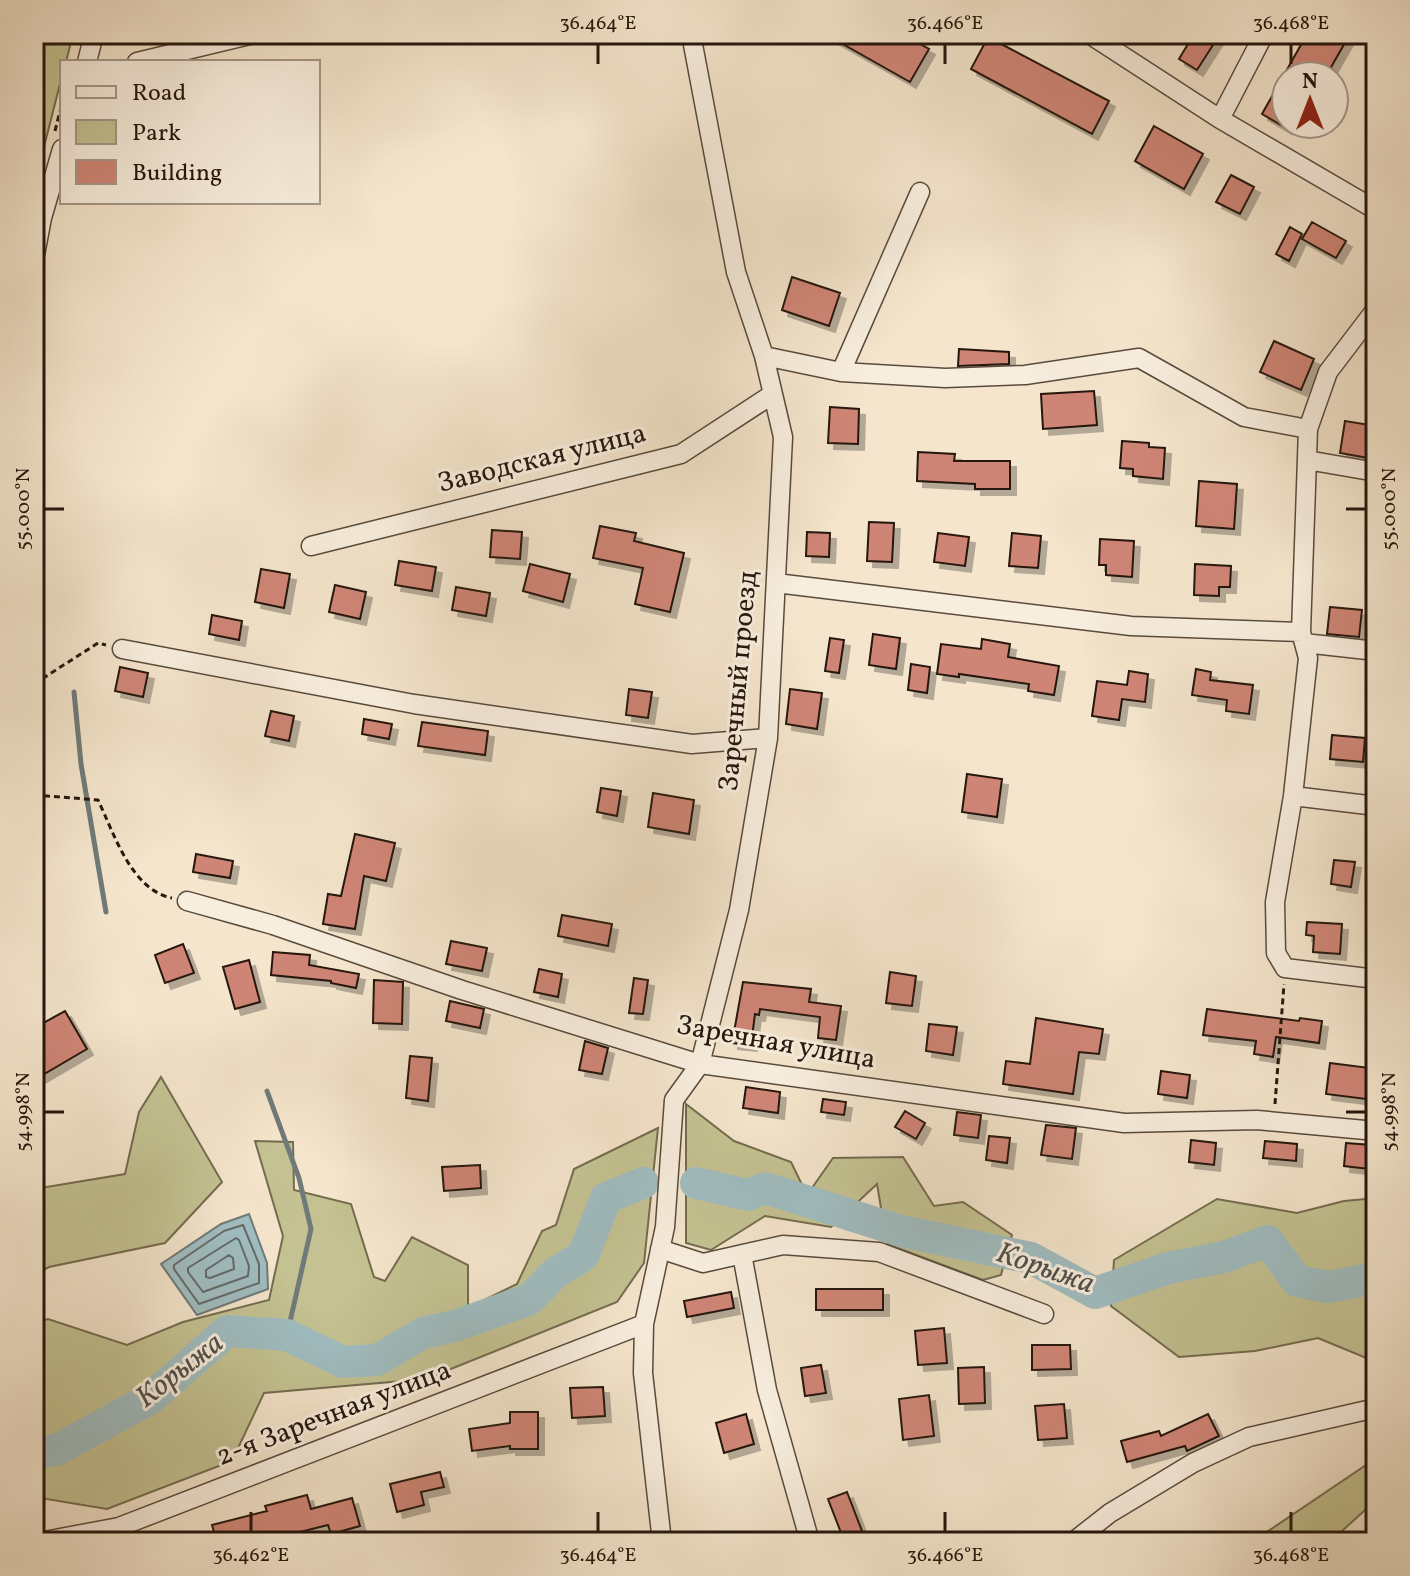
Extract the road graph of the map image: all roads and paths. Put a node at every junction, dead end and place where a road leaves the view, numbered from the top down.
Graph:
1 (94, 34) edge
2 (254, 34) edge
3 (691, 34) edge
4 (1089, 34) edge
5 (1264, 34) edge
6 (92, 60) edge
7 (145, 60) edge
8 (1220, 119) junction
9 (60, 156) edge
10 (920, 192) dead end
11 (1376, 210) edge
12 (34, 260) edge
13 (1376, 309) edge
14 (764, 356) junction
15 (841, 372) junction
16 (773, 394) junction
17 (1308, 429) junction
18 (1307, 460) junction
19 (1376, 472) edge
20 (311, 546) dead end
21 (776, 583) junction
22 (1302, 638) junction
23 (122, 649) joint
24 (1376, 651) edge
25 (34, 684) edge
26 (768, 738) junction
27 (34, 795) edge
28 (1293, 796) junction
29 (1376, 806) edge
30 (187, 901) joint
31 (1285, 968) junction
32 (1376, 979) edge
33 (700, 1064) junction
34 (1274, 1121) junction
35 (1376, 1131) edge
36 (660, 1249) junction
37 (742, 1254) junction
38 (1044, 1314) dead end
39 (644, 1324) junction
40 (1376, 1408) edge
41 (39, 1542) edge
42 (662, 1542) edge
43 (810, 1542) edge
44 (1073, 1542) edge

1 - 6 street
2 - 7 street
3 - 14 street, Заречный проезд
4 - 8 street
5 - 8 street
8 - 11 street
9 - 12 street
10 - 15 street
13 - 17 street
14 - 15 street
14 - 16 street, Заречный проезд
15 - 17 street
16 - 20 street, Заводская улица
16 - 21 street, Заречный проезд
17 - 18 street
18 - 19 street
18 - 22 street
21 - 22 street
21 - 26 street, Заречный проезд
22 - 24 street
22 - 28 street
23 - 25 path
23 - 26 street
26 - 33 street, Заречный проезд
27 - 30 path
28 - 29 street
28 - 31 street
30 - 33 street, Заречная улица
31 - 32 street
31 - 34 path
33 - 34 street, Заречная улица
33 - 36 street
34 - 35 street, Заречная улица
36 - 37 street
36 - 39 street
37 - 38 street
37 - 43 street
39 - 41 street, 2-я Заречная улица
39 - 42 street
40 - 44 street

